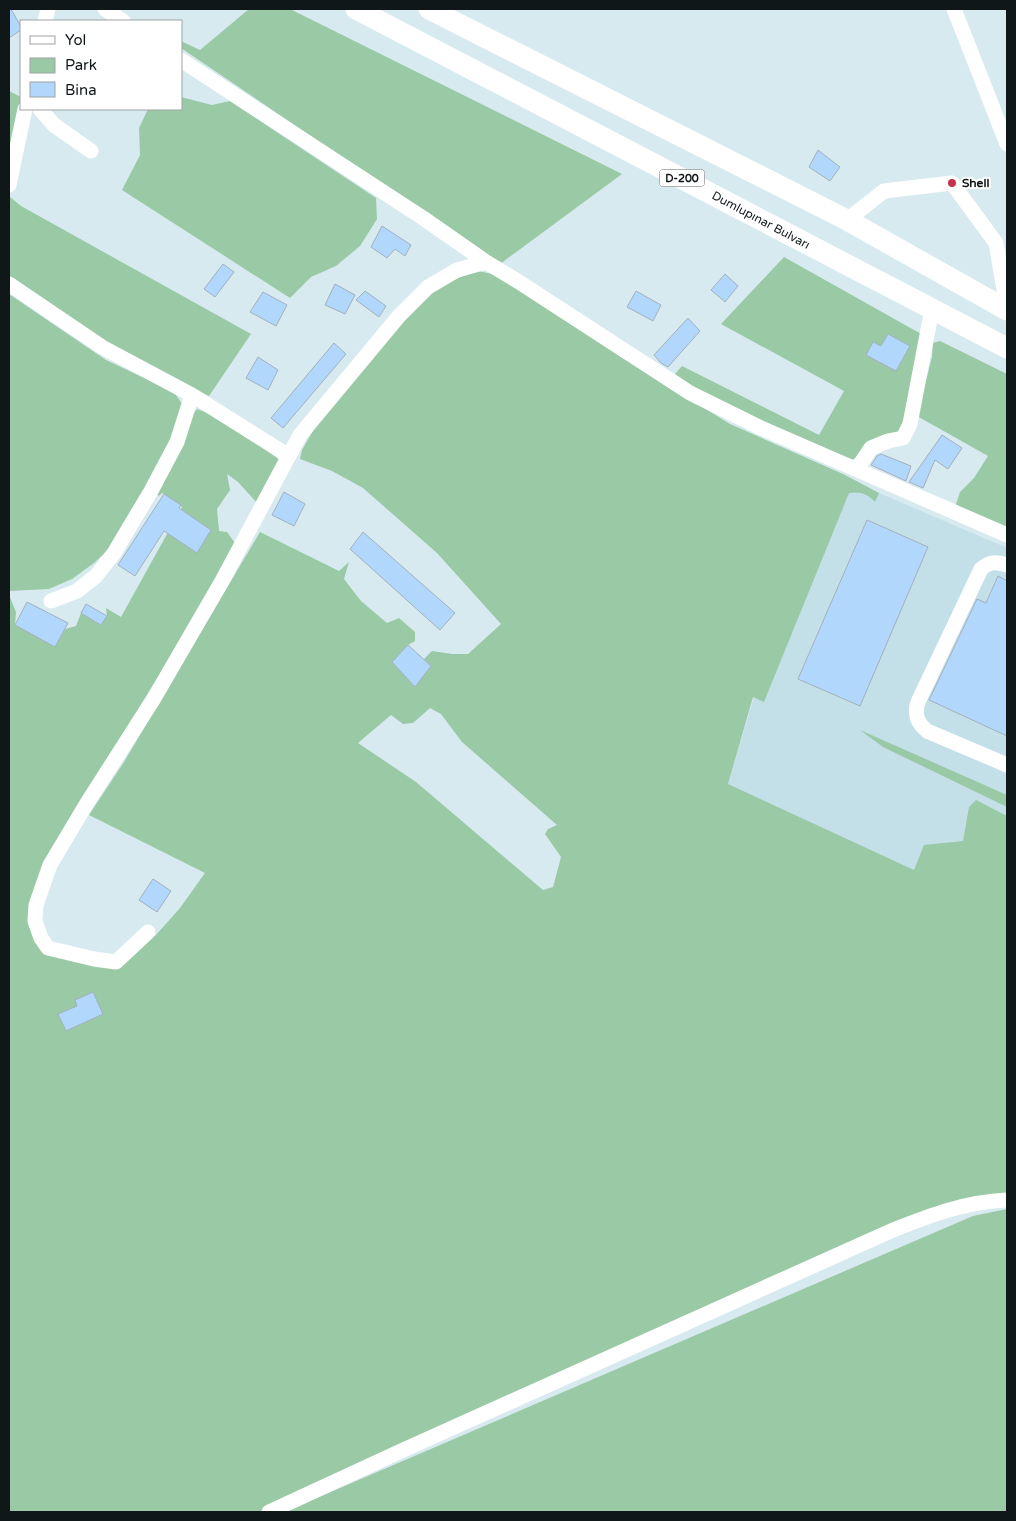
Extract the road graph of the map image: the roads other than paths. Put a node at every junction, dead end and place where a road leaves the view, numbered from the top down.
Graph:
1 (105, 9) edge
2 (356, 9) edge
3 (429, 9) edge
4 (954, 9) edge
5 (122, 20) edge
6 (182, 61) edge
7 (25, 110) edge
8 (41, 110) edge
9 (1007, 144) edge
10 (91, 151) dead end
11 (9, 185) edge
12 (847, 220) junction
13 (486, 262) junction
14 (9, 284) edge
15 (1007, 308) edge
16 (932, 309) junction
17 (1007, 348) edge
18 (192, 395) junction
19 (289, 456) junction
20 (857, 469) junction
21 (1007, 535) edge
22 (1007, 565) edge
23 (51, 601) dead end
24 (1007, 765) edge
25 (148, 932) dead end
26 (1007, 1200) edge
27 (269, 1512) edge

1 - 5 street
2 - 16 highway, Dumlupınar Bulvarı / D-200
3 - 12 highway
4 - 9 street
6 - 13 street
7 - 11 street
8 - 10 street
12 - 15 highway
12 - 15 street
13 - 19 street
13 - 20 street
14 - 18 street
16 - 17 highway, Dumlupınar Bulvarı / D-200
16 - 20 street
18 - 19 street
18 - 23 street
19 - 25 street
20 - 21 street
22 - 24 street
26 - 27 street

